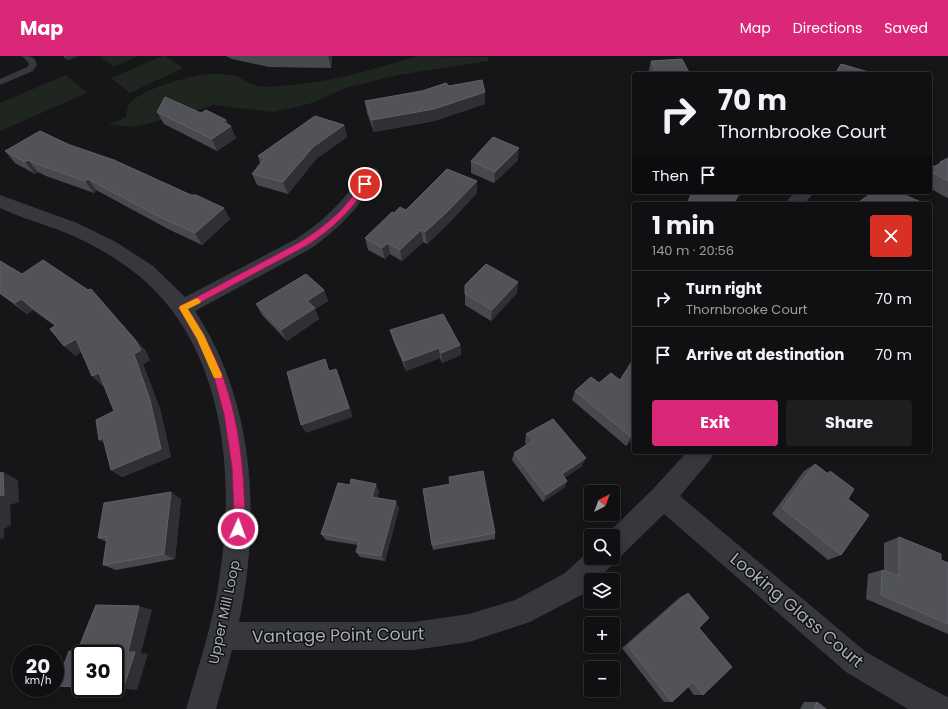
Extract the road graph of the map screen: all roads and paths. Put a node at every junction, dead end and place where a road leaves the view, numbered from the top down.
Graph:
1 (26, 56) edge
2 (0, 82) edge
3 (371, 173) dead end
4 (804, 194) edge
5 (0, 201) edge
6 (795, 202) edge
7 (183, 308) junction
8 (700, 454) edge
9 (663, 496) junction
10 (620, 539) edge
11 (594, 565) edge
12 (222, 636) junction
13 (201, 709) edge
14 (941, 709) edge

1 - 2 lane
3 - 7 street
4 - 6 street
5 - 7 street, Upper Mill Loop
7 - 12 street, Upper Mill Loop
8 - 9 street
9 - 10 street
9 - 14 street, Looking Glass Court
11 - 12 street, Vantage Point Court
12 - 13 street, Upper Mill Loop

